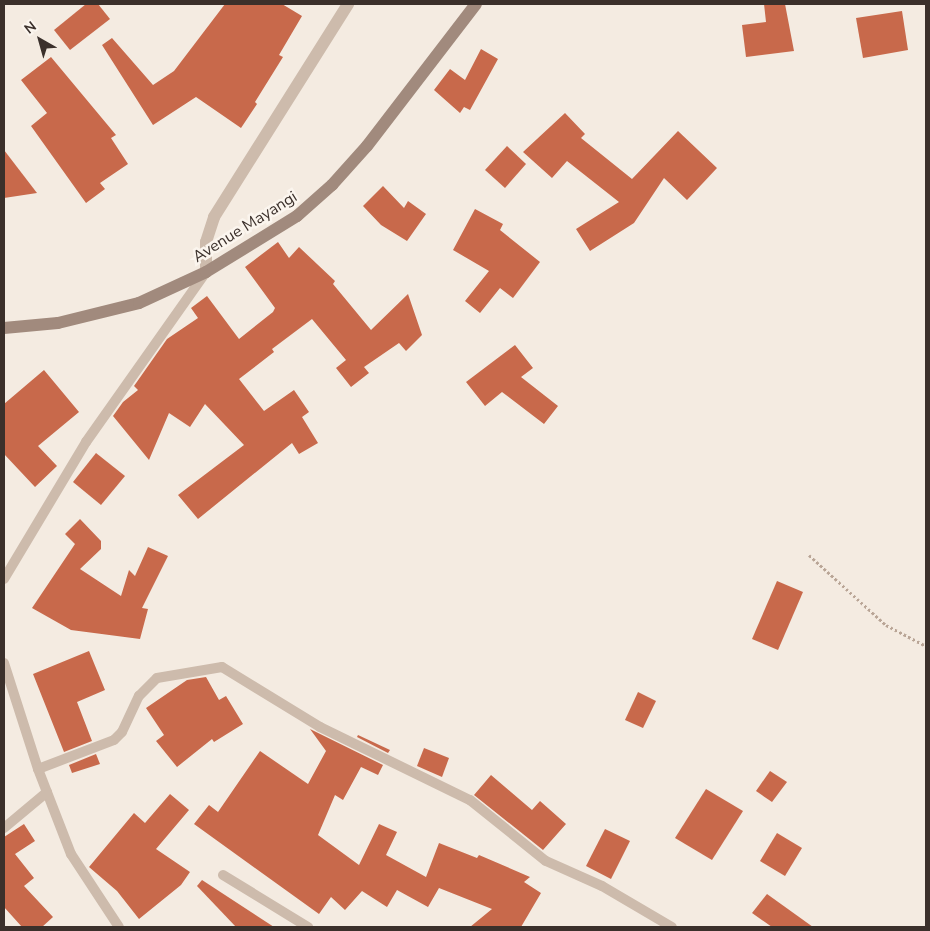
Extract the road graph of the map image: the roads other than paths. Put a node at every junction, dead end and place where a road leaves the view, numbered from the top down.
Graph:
1 (348, 4) edge
2 (476, 4) edge
3 (206, 272) junction
4 (4, 328) edge
5 (4, 579) edge
6 (4, 663) edge
7 (38, 769) junction
8 (47, 792) junction
9 (4, 828) edge
10 (223, 875) dead end
11 (120, 927) edge
12 (308, 927) edge
13 (672, 927) edge

1 - 3 street
2 - 3 street, Avenue Mayangi
3 - 4 street, Avenue Mayangi
3 - 5 lane
6 - 7 lane
7 - 8 lane
7 - 13 lane
8 - 9 lane
8 - 11 lane
10 - 12 lane

